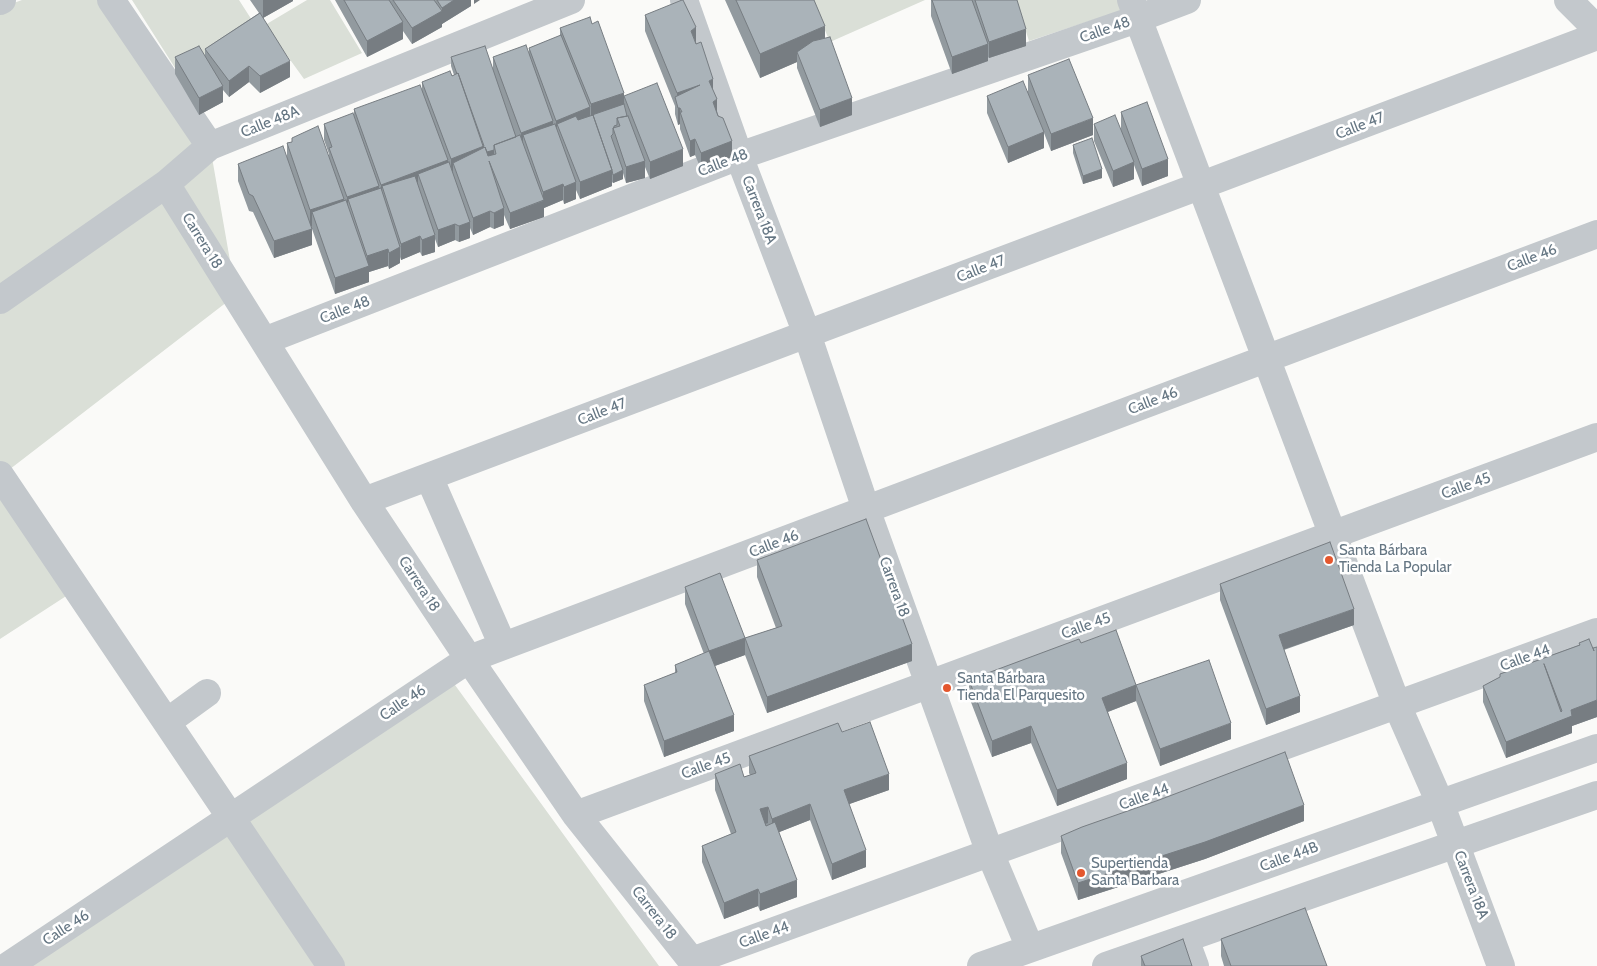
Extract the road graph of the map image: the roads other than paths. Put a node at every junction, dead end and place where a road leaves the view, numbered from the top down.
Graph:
1 (111, 0) edge
2 (571, 0) edge
3 (684, 0) edge
4 (1187, 0) edge
5 (1568, 0) edge
6 (1134, 10) edge
7 (1597, 29) edge
8 (1597, 36) edge
9 (210, 146) junction
10 (739, 156) junction
11 (166, 184) junction
12 (1200, 186) junction
13 (1597, 234) edge
14 (0, 300) edge
15 (807, 334) junction
16 (264, 341) junction
17 (1266, 359) junction
18 (1597, 437) edge
19 (0, 475) edge
20 (429, 477) junction
21 (364, 501) junction
22 (866, 509) junction
23 (1332, 535) junction
24 (1597, 632) edge
25 (503, 646) junction
26 (468, 659) junction
27 (928, 684) junction
28 (207, 693) dead end
29 (1397, 705) junction
30 (167, 722) junction
31 (1597, 748) edge
32 (1597, 795) edge
33 (1440, 804) junction
34 (576, 814) junction
35 (232, 818) junction
36 (1456, 844) junction
37 (990, 853) junction
38 (1185, 939) junction
39 (1030, 948) junction
40 (694, 964) edge
41 (8, 966) edge
42 (331, 966) edge
43 (981, 966) edge
44 (1106, 966) edge
45 (1195, 966) edge
46 (1502, 966) edge

1 - 9 street
2 - 9 street, Calle 48A
3 - 10 street, Carrera 18A
4 - 6 street, Calle 48
5 - 7 street
6 - 10 street, Calle 48
6 - 12 street, Carrera 18A
8 - 12 street, Calle 47
9 - 11 street, Calle 48A
10 - 15 street, Carrera 18A
10 - 16 street, Calle 48
11 - 14 street, Calle 48A
11 - 16 street, Carrera 18
12 - 15 street, Calle 47
12 - 17 street, Carrera 18A
13 - 17 street, Calle 46
15 - 20 street, Calle 47
15 - 22 street, Carrera 18
16 - 21 street, Carrera 18
17 - 22 street, Calle 46
17 - 23 street, Carrera 18A
18 - 23 street, Calle 45
19 - 30 street
20 - 21 street, Calle 47
20 - 25 street
21 - 26 street, Carrera 18
22 - 25 street, Calle 46
22 - 27 street, Carrera 18
23 - 27 street, Calle 45
23 - 29 street, Carrera 18A
24 - 29 street, Calle 44
25 - 26 street, Calle 46
26 - 34 street, Carrera 18
26 - 35 street, Calle 46
27 - 34 street, Calle 45
27 - 37 street, Carrera 18
28 - 30 street
29 - 33 street, Carrera 18A
29 - 37 street, Calle 44
30 - 35 street
31 - 33 street, Calle 44B
32 - 36 street
33 - 36 street, Carrera 18A
33 - 39 street, Calle 44B
34 - 40 street, Carrera 18
35 - 41 street, Calle 46
35 - 42 street
36 - 38 street
36 - 46 street, Carrera 18A
37 - 39 street, Carrera 18
37 - 40 street, Calle 44
38 - 44 street
38 - 45 street
39 - 43 street, Calle 44B

